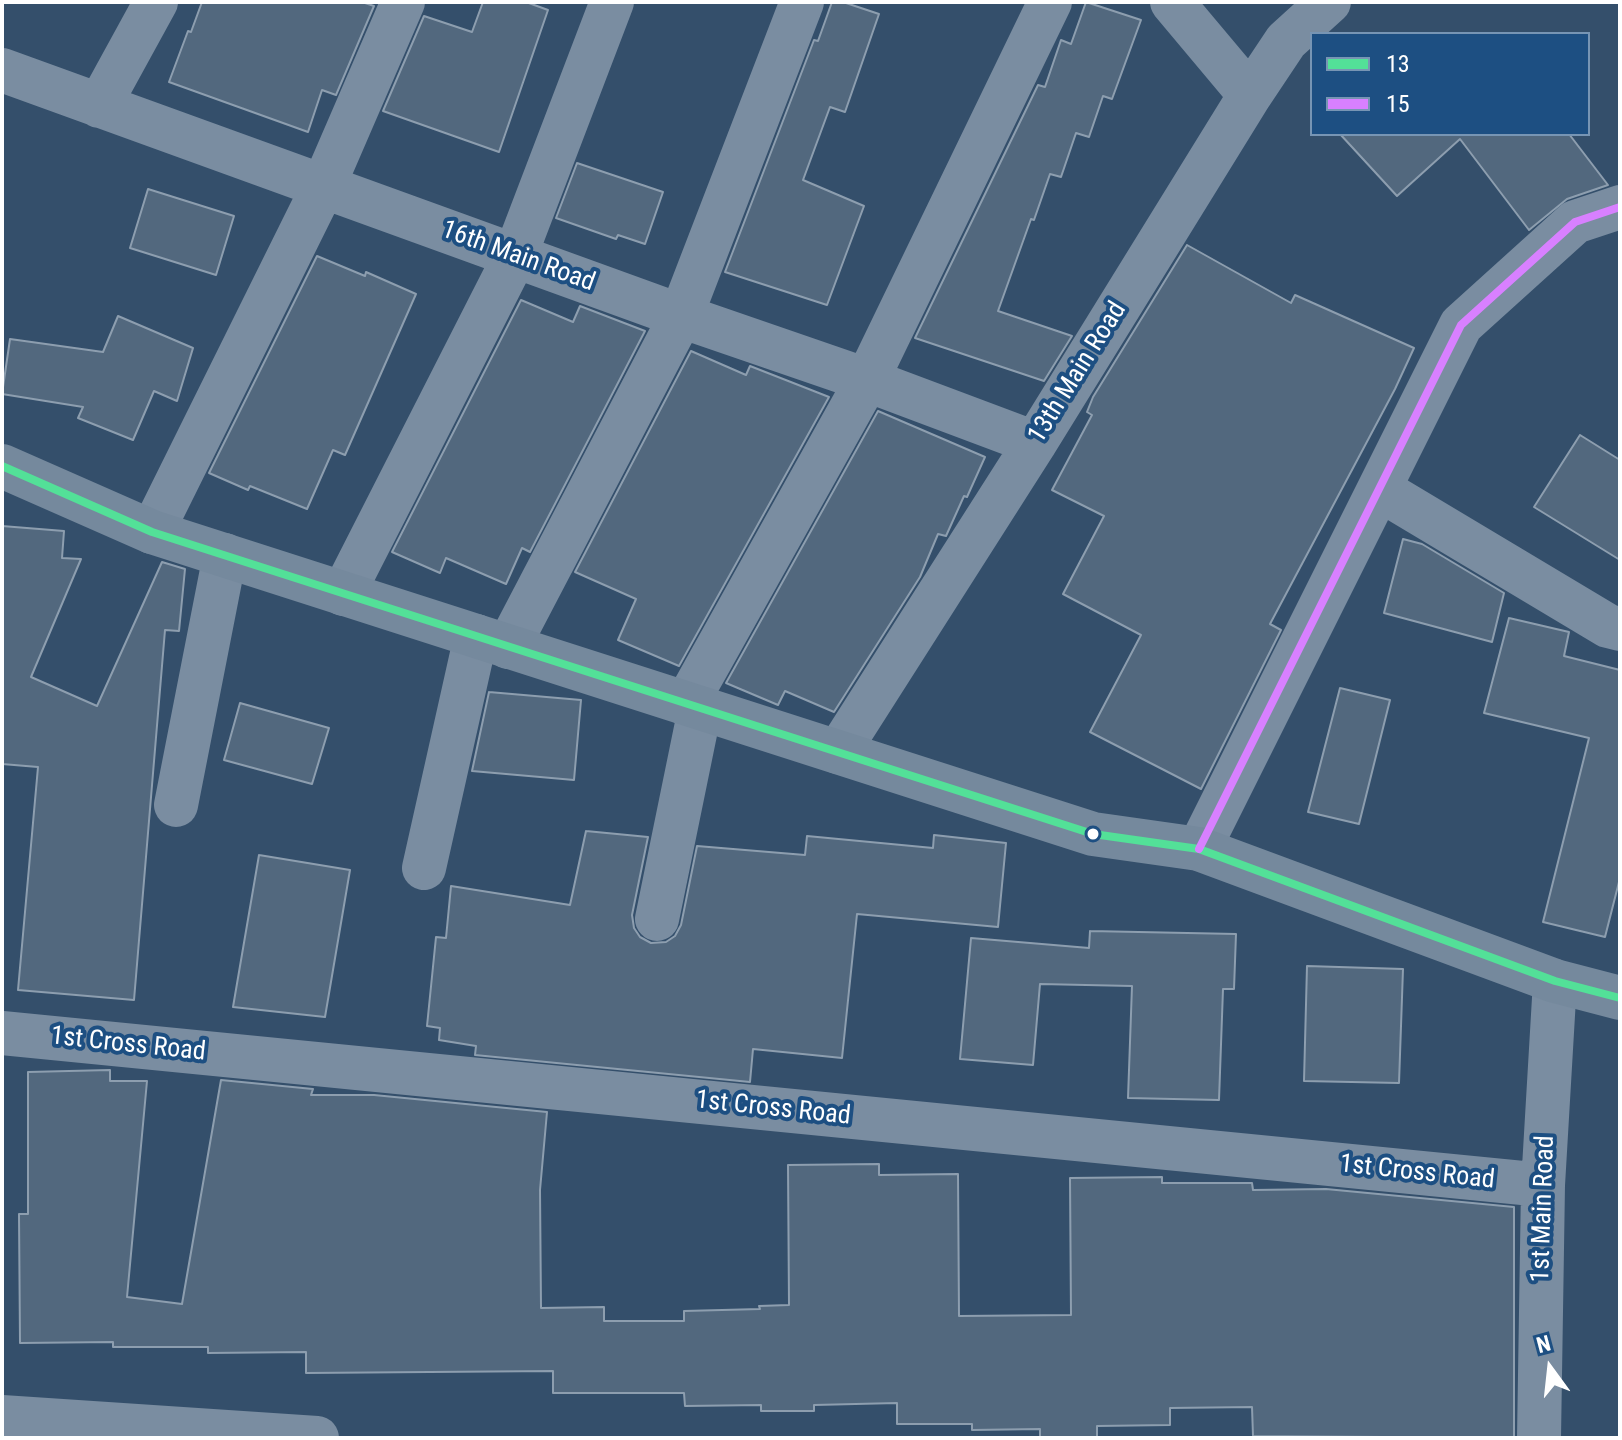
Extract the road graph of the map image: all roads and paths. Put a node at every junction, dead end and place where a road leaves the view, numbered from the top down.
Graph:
1 (156, 2) edge
2 (403, 2) edge
3 (612, 2) edge
4 (802, 2) edge
5 (1050, 2) edge
6 (1172, 2) edge
7 (1329, 2) edge
8 (2, 70) edge
9 (1250, 95) junction
10 (99, 106) junction
11 (323, 187) junction
12 (1620, 207) edge
13 (515, 256) junction
14 (681, 316) junction
15 (867, 380) junction
16 (1035, 443) junction
17 (2, 466) edge
18 (1379, 489) junction
19 (152, 532) junction
20 (225, 555) junction
21 (343, 594) junction
22 (1616, 620) edge
23 (492, 641) junction
24 (693, 706) junction
25 (838, 752) junction
26 (176, 805) dead end
27 (1199, 849) junction
28 (424, 868) dead end
29 (657, 919) dead end
30 (1555, 981) junction
31 (1620, 998) edge
32 (2, 1033) edge
33 (1543, 1185) junction
34 (2, 1417) edge
35 (317, 1438) edge
36 (1539, 1438) edge

1 - 10 street
2 - 11 street
3 - 13 street
4 - 14 street
5 - 15 street
6 - 9 street
7 - 9 street, 13th Main Road
8 - 10 street, 16th Main Road
9 - 16 street, 13th Main Road
10 - 11 street, 16th Main Road
11 - 13 street, 16th Main Road
11 - 19 street
12 - 18 street
13 - 14 street, 16th Main Road
13 - 21 street
14 - 15 street, 16th Main Road
14 - 23 street
15 - 16 street, 16th Main Road
15 - 24 street
16 - 25 street, 13th Main Road
17 - 19 street
18 - 22 street
18 - 27 street
19 - 20 street
20 - 21 street
20 - 26 street
21 - 23 street
23 - 24 street
23 - 28 street
24 - 25 street
24 - 29 street
25 - 27 street
27 - 30 street
30 - 31 street
30 - 33 street, 1st Main Road
32 - 33 street, 1st Cross Road
33 - 36 street, 1st Main Road
34 - 35 street

